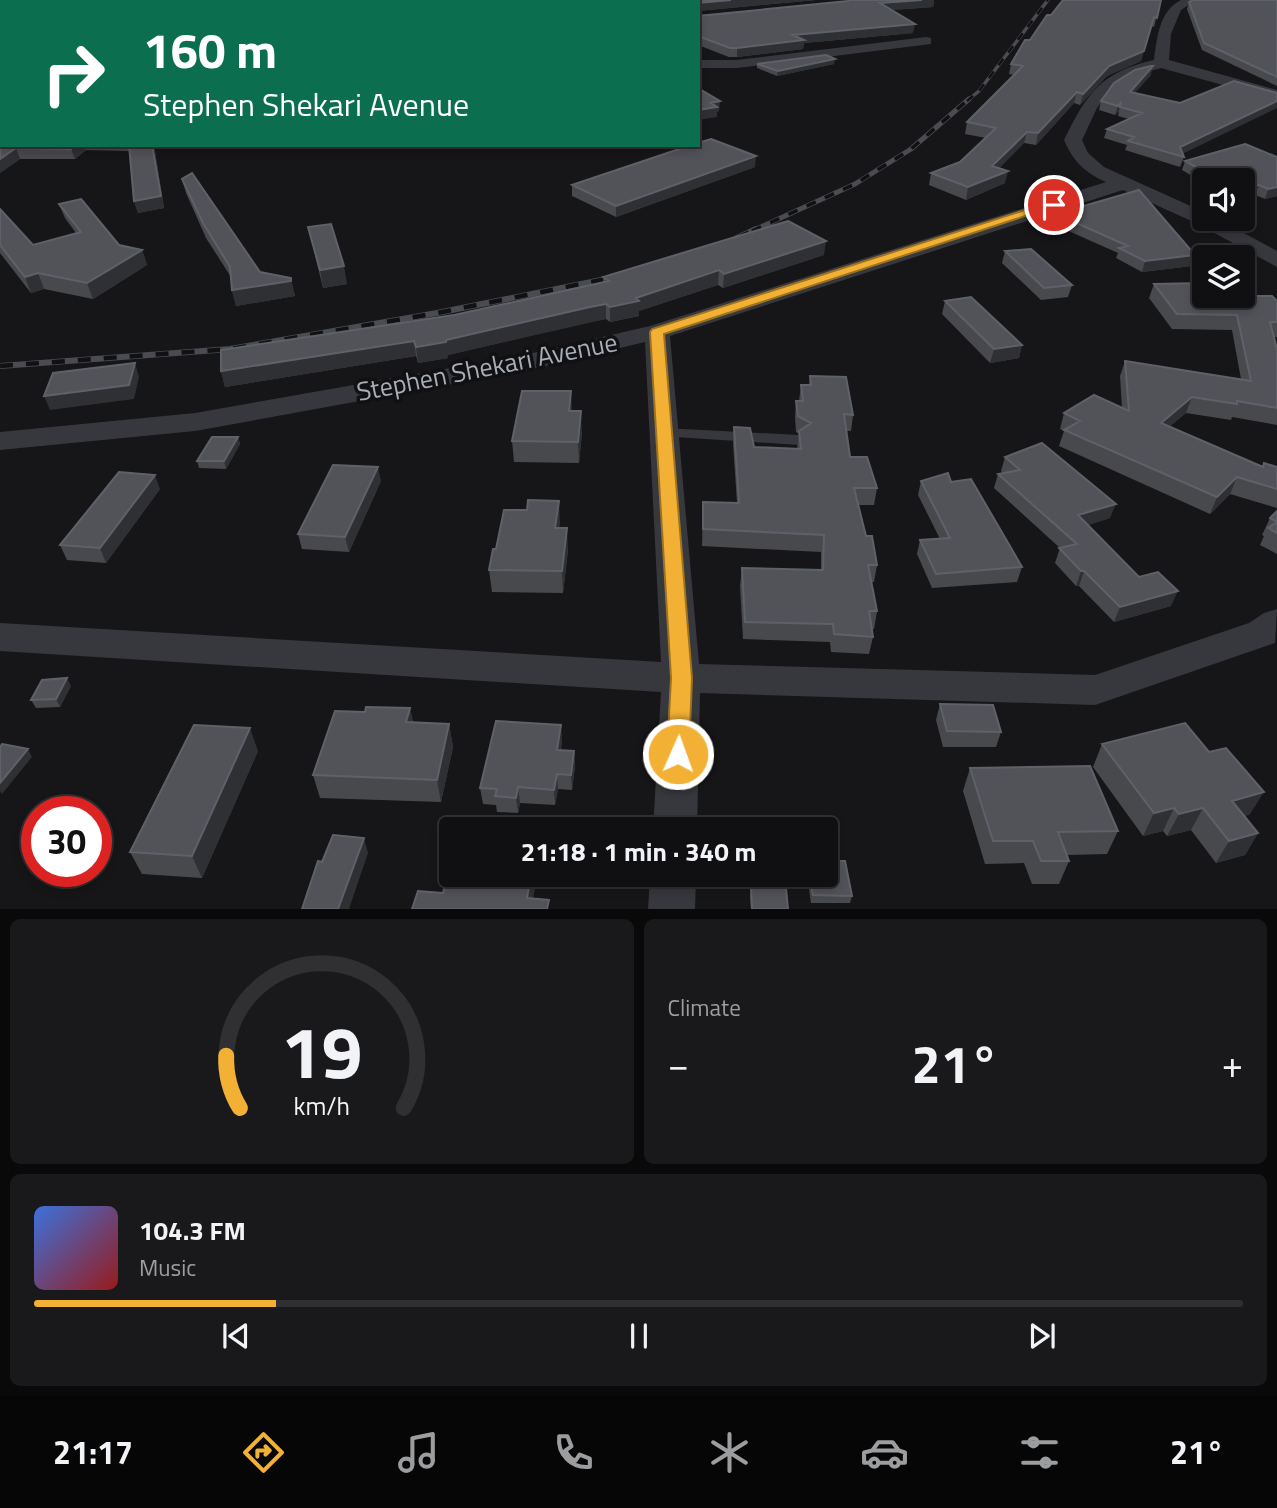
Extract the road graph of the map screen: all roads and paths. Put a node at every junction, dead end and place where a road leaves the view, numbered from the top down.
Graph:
1 (1190, 0) edge
2 (926, 41) dead end
3 (1161, 63) junction
4 (700, 64) edge
5 (1277, 95) edge
6 (1121, 184) junction
7 (1277, 260) edge
8 (657, 332) junction
9 (664, 433) junction
10 (799, 440) edge
11 (0, 441) edge
12 (1277, 622) edge
13 (0, 637) edge
14 (681, 678) junction
15 (676, 817) edge
16 (672, 887) edge
17 (671, 909) edge

1 - 3 street
2 - 4 street
3 - 5 street
3 - 6 street
6 - 7 street
6 - 8 street, Stephen Shekari Avenue
8 - 9 street
8 - 11 street, Stephen Shekari Avenue
9 - 10 lane
9 - 14 street
12 - 14 street
13 - 14 street
14 - 15 street
16 - 17 street

